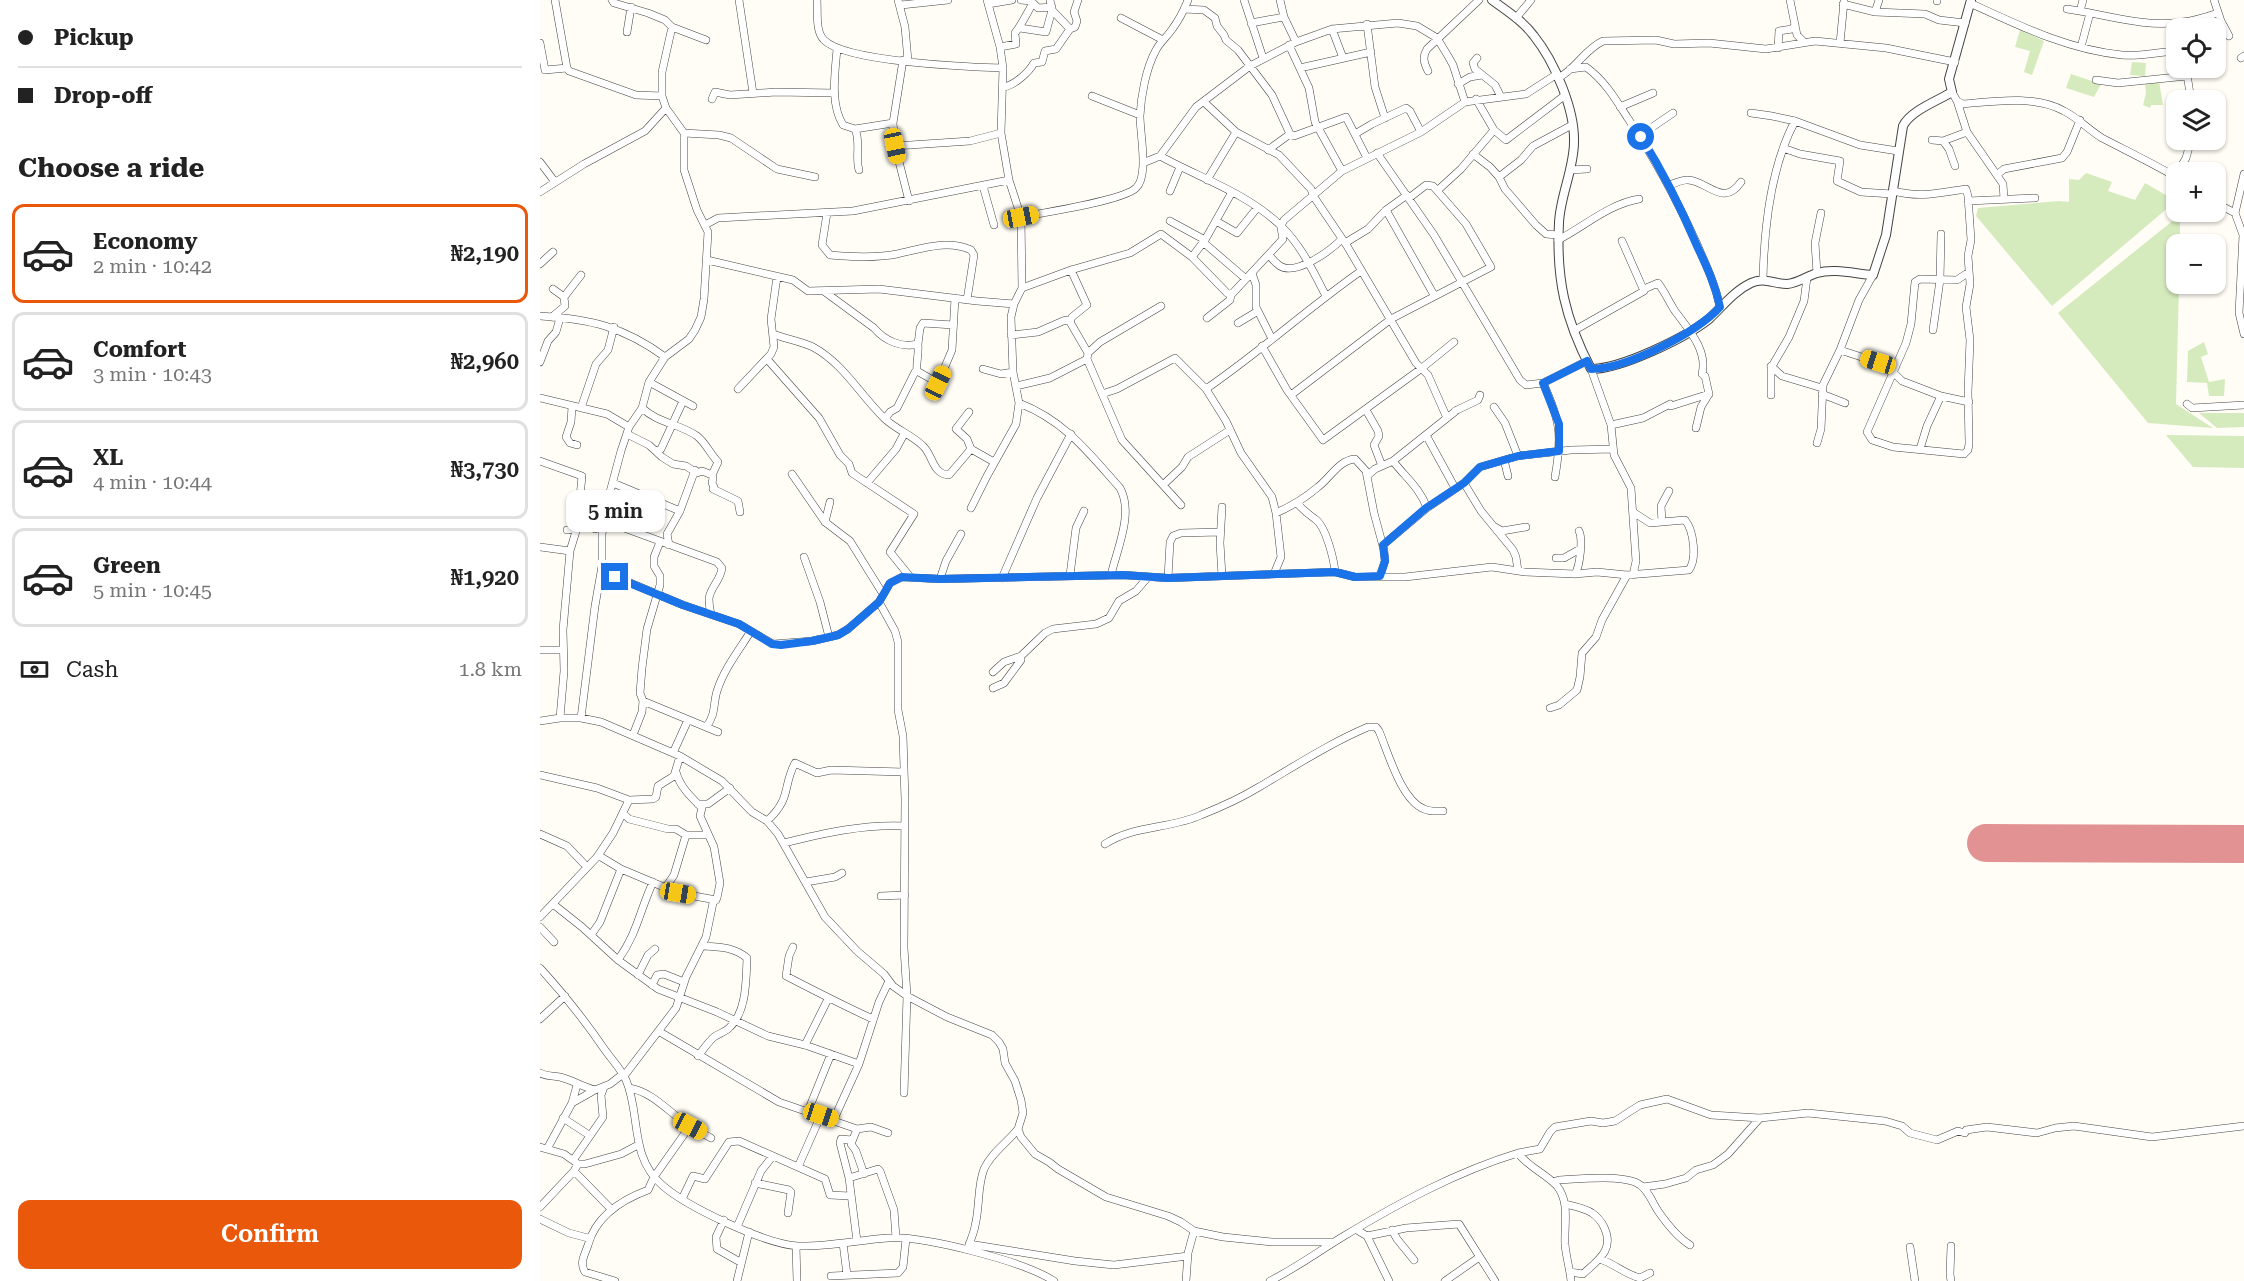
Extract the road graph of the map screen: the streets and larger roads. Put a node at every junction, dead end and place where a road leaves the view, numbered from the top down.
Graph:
1 (555, 0) edge
2 (612, 0) edge
3 (740, 0) edge
4 (817, 0) edge
5 (948, 0) edge
6 (1012, 0) edge
7 (1021, 0) edge
8 (1078, 0) edge
9 (1188, 0) edge
10 (1244, 0) edge
11 (1280, 0) edge
12 (1479, 0) edge
13 (1492, 0) edge
14 (1531, 0) edge
15 (1790, 0) edge
16 (1880, 0) edge
17 (2083, 0) edge
18 (2214, 0) edge
19 (987, 2) edge
20 (1844, 2) edge
21 (1970, 2) edge
22 (900, 3) edge
23 (1033, 3) junction
24 (1051, 6) edge
25 (631, 7) junction
26 (1184, 9) junction
27 (2067, 9) dead end
28 (2080, 11) junction
29 (1875, 12) junction
30 (2090, 14) junction
31 (2218, 14) junction
32 (1284, 17) junction
33 (1121, 18) dead end
34 (1516, 18) junction
35 (1251, 23) junction
36 (1965, 23) junction
37 (1367, 24) junction
38 (1795, 25) junction
39 (672, 27) junction
40 (1020, 28) junction
41 (1070, 29) junction
42 (1332, 29) junction
43 (627, 32) dead end
44 (2229, 36) dead end
45 (1437, 38) junction
46 (706, 40) dead end
47 (1163, 40) junction
48 (1804, 42) junction
49 (540, 43) edge
50 (1292, 43) junction
51 (1840, 43) junction
52 (1000, 47) junction
53 (2081, 47) junction
54 (1778, 48) junction
55 (837, 49) junction
56 (1371, 52) junction
57 (2166, 52) edge
58 (1263, 58) junction
59 (1343, 58) junction
60 (1477, 58) dead end
61 (905, 61) junction
62 (1955, 62) junction
63 (1250, 66) junction
64 (567, 68) junction
65 (1003, 68) junction
66 (1300, 68) junction
67 (1569, 69) junction
68 (542, 71) edge
69 (1428, 71) dead end
70 (1482, 75) junction
71 (2166, 75) edge
72 (1557, 76) junction
73 (2096, 80) dead end
74 (1458, 84) junction
75 (1004, 87) junction
76 (1952, 92) junction
77 (753, 93) junction
78 (835, 93) junction
79 (1653, 93) dead end
80 (663, 96) junction
81 (1092, 96) dead end
82 (1564, 96) junction
83 (1501, 97) junction
84 (712, 99) dead end
85 (1476, 99) junction
86 (1204, 102) junction
87 (1465, 102) junction
88 (1957, 102) junction
89 (1620, 107) junction
90 (666, 108) junction
91 (1672, 113) dead end
92 (1751, 113) dead end
93 (1140, 116) junction
94 (1385, 118) junction
95 (2080, 120) junction
96 (1795, 122) junction
97 (893, 123) junction
98 (1572, 125) junction
99 (1317, 128) junction
100 (1635, 128) junction
101 (855, 129) junction
102 (1494, 130) junction
103 (1236, 132) junction
104 (1421, 132) junction
105 (1967, 132) junction
106 (684, 133) junction
107 (1001, 133) junction
108 (1290, 134) junction
109 (1355, 134) junction
110 (1932, 140) dead end
111 (1943, 141) junction
112 (895, 146) junction
113 (1783, 148) junction
114 (1268, 150) junction
115 (1898, 151) junction
116 (1377, 153) junction
117 (1473, 154) junction
118 (1160, 156) junction
119 (1367, 159) junction
120 (540, 162) edge
121 (1143, 163) junction
122 (1956, 166) dead end
123 (1180, 167) junction
124 (1587, 169) dead end
125 (860, 170) dead end
126 (1570, 170) junction
127 (2166, 170) edge
128 (1342, 171) junction
129 (1998, 174) junction
130 (2244, 174) edge
131 (815, 177) dead end
132 (1499, 177) junction
133 (1009, 180) junction
134 (1207, 180) junction
135 (555, 182) junction
136 (1741, 182) dead end
137 (1669, 185) junction
138 (983, 186) junction
139 (2242, 187) edge
140 (1438, 190) junction
141 (1170, 191) dead end
142 (540, 192) edge
143 (1232, 192) junction
144 (1892, 192) junction
145 (1314, 197) junction
146 (1408, 197) junction
147 (2034, 198) dead end
148 (1639, 199) dead end
149 (2004, 199) junction
150 (909, 201) junction
151 (1968, 201) junction
152 (1257, 208) junction
153 (2226, 208) edge
154 (1386, 210) junction
155 (826, 213) junction
156 (1821, 213) dead end
157 (2235, 213) junction
158 (1021, 217) junction
159 (1170, 221) dead end
160 (1216, 221) junction
161 (705, 225) junction
162 (994, 225) dead end
163 (1281, 226) junction
164 (1941, 234) dead end
165 (1558, 237) junction
166 (1204, 241) junction
167 (1344, 241) junction
168 (1622, 241) dead end
169 (554, 252) dead end
170 (1269, 255) junction
171 (1192, 257) junction
172 (707, 260) junction
173 (1308, 262) junction
174 (540, 264) edge
175 (1071, 270) junction
176 (1361, 271) junction
177 (1970, 272) junction
178 (1252, 273) junction
179 (1817, 273) junction
180 (581, 274) dead end
181 (1873, 275) junction
182 (777, 277) junction
183 (1807, 278) junction
184 (1246, 279) junction
185 (1763, 280) junction
186 (1940, 280) junction
187 (1464, 282) junction
188 (1022, 288) junction
189 (1644, 289) junction
190 (553, 290) dead end
191 (825, 292) junction
192 (1231, 295) junction
193 (1434, 295) junction
194 (1326, 296) junction
195 (564, 297) junction
196 (955, 298) junction
197 (967, 300) junction
198 (1014, 304) junction
199 (1161, 306) dead end
200 (1720, 307) junction
201 (1258, 312) junction
202 (540, 316) edge
203 (552, 317) junction
204 (560, 318) junction
205 (1207, 318) dead end
206 (1390, 319) junction
207 (1070, 322) junction
208 (1238, 323) dead end
209 (953, 325) junction
210 (614, 327) junction
211 (1575, 330) junction
212 (1691, 330) junction
213 (1933, 330) dead end
214 (773, 334) junction
215 (2244, 334) edge
216 (1011, 335) junction
217 (1272, 339) junction
218 (1454, 342) dead end
219 (544, 343) edge
220 (918, 344) junction
221 (1262, 346) junction
222 (1840, 350) junction
223 (1087, 356) junction
224 (665, 357) junction
225 (767, 359) junction
226 (540, 362) edge
227 (1589, 365) junction
228 (1771, 366) junction
229 (1422, 368) junction
230 (983, 369) dead end
231 (1603, 369) junction
232 (917, 371) junction
233 (1013, 372) junction
234 (1892, 372) junction
235 (1596, 378) junction
236 (649, 382) junction
237 (1543, 383) junction
238 (1016, 386) junction
239 (738, 389) dead end
240 (1206, 389) junction
241 (1822, 391) junction
242 (1102, 394) junction
243 (1709, 394) junction
244 (1291, 395) junction
245 (1480, 395) dead end
246 (1771, 395) dead end
247 (1941, 396) junction
248 (540, 398) edge
249 (683, 401) junction
250 (1969, 402) junction
251 (1019, 403) junction
252 (1845, 403) dead end
253 (2187, 404) dead end
254 (2244, 405) edge
255 (572, 406) junction
256 (693, 406) dead end
257 (1494, 407) dead end
258 (581, 408) junction
259 (642, 408) junction
260 (1366, 410) junction
261 (969, 412) dead end
262 (1447, 415) junction
263 (885, 419) junction
264 (671, 425) junction
265 (1611, 425) junction
266 (1696, 428) dead end
267 (1230, 430) junction
268 (628, 431) junction
269 (904, 434) junction
270 (1071, 434) junction
271 (1426, 435) junction
272 (1816, 442) dead end
273 (577, 445) dead end
274 (971, 449) junction
275 (1613, 449) junction
276 (1920, 449) junction
277 (656, 451) junction
278 (1559, 451) junction
279 (1518, 456) junction
280 (1504, 460) junction
281 (540, 461) edge
282 (1393, 461) junction
283 (994, 462) junction
284 (1382, 466) junction
285 (695, 470) junction
286 (792, 474) dead end
287 (712, 475) junction
288 (1367, 476) junction
289 (1508, 476) dead end
290 (1555, 477) dead end
291 (613, 483) junction
292 (867, 483) junction
293 (1464, 483) junction
294 (1163, 484) junction
295 (1455, 488) junction
296 (1669, 491) dead end
297 (830, 502) dead end
298 (1297, 503) junction
299 (1181, 504) dead end
300 (1222, 507) dead end
301 (971, 508) dead end
302 (1426, 508) junction
303 (680, 511) junction
304 (1084, 511) dead end
305 (740, 512) dead end
306 (1633, 512) junction
307 (1276, 513) junction
308 (1662, 521) junction
309 (825, 522) junction
310 (606, 523) junction
311 (1493, 526) junction
312 (1526, 527) dead end
313 (577, 528) junction
314 (567, 530) dead end
315 (1579, 531) dead end
316 (1220, 532) junction
317 (961, 534) dead end
318 (660, 542) junction
319 (669, 545) junction
320 (1383, 545) junction
321 (540, 547) edge
322 (1580, 549) junction
323 (570, 551) junction
324 (804, 557) dead end
325 (1556, 558) dead end
326 (602, 571) junction
327 (1518, 571) junction
328 (1335, 572) junction
329 (1274, 574) junction
330 (1575, 574) junction
331 (1070, 575) junction
332 (1111, 575) junction
333 (1630, 575) junction
334 (1222, 576) junction
335 (1380, 576) junction
336 (1148, 577) junction
337 (911, 578) junction
338 (1002, 578) junction
339 (1168, 578) junction
340 (940, 579) junction
341 (883, 594) junction
342 (657, 595) junction
343 (879, 602) junction
344 (711, 614) junction
345 (751, 631) junction
346 (829, 637) junction
347 (540, 650) edge
348 (563, 650) junction
349 (1021, 656) junction
350 (993, 672) dead end
351 (993, 688) dead end
352 (643, 701) junction
353 (1550, 708) dead end
354 (560, 718) junction
355 (581, 718) junction
356 (688, 720) junction
357 (540, 722) edge
358 (706, 727) junction
359 (718, 732) dead end
360 (633, 735) junction
361 (677, 755) junction
362 (676, 772) junction
363 (904, 772) junction
364 (540, 775) edge
365 (730, 788) junction
366 (629, 800) junction
367 (698, 804) junction
368 (1443, 811) dead end
369 (623, 813) junction
370 (767, 821) junction
371 (905, 826) junction
372 (540, 834) edge
373 (686, 835) junction
374 (708, 835) junction
375 (784, 843) junction
376 (1105, 844) dead end
377 (597, 857) junction
378 (586, 867) junction
379 (621, 869) junction
380 (843, 873) dead end
381 (653, 882) junction
382 (806, 882) junction
383 (666, 887) junction
384 (905, 895) junction
385 (881, 896) dead end
386 (716, 900) junction
387 (553, 904) junction
388 (540, 917) edge
389 (540, 927) edge
390 (591, 935) junction
391 (554, 942) dead end
392 (704, 946) junction
393 (793, 947) dead end
394 (655, 949) dead end
395 (618, 960) junction
396 (540, 968) edge
397 (638, 975) junction
398 (889, 981) junction
399 (684, 982) junction
400 (652, 985) junction
401 (906, 986) junction
402 (899, 991) junction
403 (565, 996) junction
404 (907, 996) junction
405 (679, 997) junction
406 (828, 999) junction
407 (540, 1019) edge
408 (873, 1019) junction
409 (735, 1021) junction
410 (660, 1032) junction
411 (805, 1045) junction
412 (831, 1054) junction
413 (698, 1056) junction
414 (859, 1064) junction
415 (540, 1073) edge
416 (623, 1075) junction
417 (577, 1085) junction
418 (604, 1087) junction
419 (629, 1088) junction
420 (595, 1090) junction
421 (904, 1093) dead end
422 (572, 1103) junction
423 (808, 1111) junction
424 (821, 1115) junction
425 (563, 1118) junction
426 (1760, 1118) junction
427 (834, 1119) junction
428 (690, 1126) junction
429 (2244, 1126) edge
430 (857, 1129) junction
431 (1018, 1129) junction
432 (888, 1133) dead end
433 (589, 1135) junction
434 (711, 1138) dead end
435 (852, 1140) junction
436 (638, 1145) junction
437 (544, 1148) edge
438 (1518, 1153) junction
439 (772, 1157) junction
440 (576, 1161) junction
441 (798, 1167) junction
442 (574, 1172) junction
443 (864, 1174) junction
444 (654, 1177) junction
445 (849, 1178) junction
446 (1553, 1182) junction
447 (755, 1183) junction
448 (1643, 1187) junction
449 (850, 1196) junction
450 (682, 1199) junction
451 (1565, 1204) junction
452 (540, 1207) edge
453 (610, 1209) junction
454 (788, 1213) dead end
455 (540, 1219) edge
456 (723, 1220) junction
457 (737, 1227) junction
458 (1357, 1230) junction
459 (1392, 1230) junction
460 (1194, 1231) junction
461 (749, 1232) junction
462 (1367, 1236) junction
463 (588, 1238) junction
464 (896, 1238) junction
465 (906, 1239) junction
466 (857, 1241) junction
467 (1334, 1242) junction
468 (843, 1243) junction
469 (1690, 1245) dead end
470 (796, 1246) junction
471 (1951, 1246) dead end
472 (1910, 1247) dead end
473 (968, 1248) junction
474 (1188, 1256) junction
475 (1478, 1258) junction
476 (1599, 1259) junction
477 (1414, 1260) dead end
478 (740, 1262) junction
479 (1040, 1272) junction
480 (1570, 1272) junction
481 (1650, 1273) dead end
482 (848, 1275) junction
483 (831, 1276) dead end
484 (615, 1281) edge
485 (737, 1281) edge
486 (797, 1281) edge
487 (1036, 1281) edge
488 (1054, 1281) edge
489 (1186, 1281) edge
490 (1270, 1281) edge
491 (1389, 1281) edge
492 (1445, 1281) edge
493 (1495, 1281) edge
494 (1571, 1281) edge
495 (1916, 1281) edge
496 (1951, 1281) edge

1 - 64 street
2 - 25 street
3 - 77 street
4 - 55 street
5 - 22 street
6 - 19 street
7 - 23 street
8 - 41 street
9 - 26 street
10 - 35 street
11 - 32 street
12 - 45 street
13 - 34 street
14 - 34 street
15 - 38 street
16 - 29 street
17 - 28 street
18 - 31 street
19 - 52 street
20 - 29 street
20 - 51 street
21 - 36 street
21 - 53 street
22 - 61 street
23 - 24 street
23 - 40 street
24 - 40 street
24 - 41 street
25 - 39 street
25 - 43 street
26 - 47 street
26 - 63 street
27 - 28 street
28 - 30 street
29 - 36 street
30 - 31 street
30 - 53 street
31 - 44 street
32 - 35 street
32 - 50 street
33 - 47 street
34 - 72 street
35 - 58 street
36 - 62 street
37 - 42 street
37 - 45 street
37 - 56 street
38 - 48 street
38 - 54 street
39 - 46 street
39 - 80 street
40 - 52 street
41 - 75 street
42 - 50 street
42 - 59 street
45 - 69 street
45 - 74 street
47 - 93 street
48 - 51 street
48 - 54 street
49 - 68 street
50 - 58 street
50 - 66 street
51 - 62 street
52 - 65 street
53 - 57 street
54 - 67 street
55 - 61 street
55 - 78 street
56 - 59 street
56 - 94 street
58 - 63 street
59 - 66 street
60 - 70 street
61 - 65 street
61 - 97 street
62 - 76 street
63 - 86 street
63 - 108 street
64 - 68 street
64 - 80 street
65 - 75 street
66 - 99 street
67 - 72 street
67 - 89 street
70 - 74 street
70 - 83 street
71 - 73 street
72 - 82 street
72 - 83 street
74 - 87 street
75 - 107 street
76 - 88 street
76 - 115 street
77 - 78 street
77 - 84 street
78 - 101 street
79 - 89 street
80 - 90 street
81 - 93 street
82 - 98 street
82 - 102 street
83 - 85 street
85 - 87 street
85 - 102 street
86 - 103 street
86 - 118 street
87 - 104 street
88 - 95 street
88 - 105 street
89 - 100 street
90 - 106 street
90 - 135 street
91 - 100 street
92 - 96 street
93 - 121 street
94 - 104 street
94 - 109 street
95 - 127 street
95 - 129 street
96 - 113 street
96 - 115 street
97 - 101 street
97 - 112 street
98 - 126 street
98 - 132 street
99 - 108 street
99 - 109 street
99 - 128 street
100 - 137 street
101 - 125 street
102 - 117 street
103 - 114 street
103 - 134 street
104 - 116 street
105 - 111 street
105 - 129 street
106 - 131 street
106 - 161 street
107 - 112 street
107 - 133 street
108 - 114 street
109 - 119 street
110 - 111 street
111 - 122 street
112 - 150 street
113 - 144 street
113 - 185 street
114 - 145 street
115 - 144 street
116 - 119 street
116 - 146 street
117 - 132 street
117 - 140 street
118 - 121 street
118 - 123 street
119 - 128 street
120 - 135 street
121 - 158 street
123 - 134 street
123 - 141 street
124 - 126 street
126 - 165 street
128 - 145 street
129 - 149 street
130 - 139 street
132 - 165 street
133 - 138 street
133 - 158 street
134 - 143 street
135 - 142 street
136 - 137 street
137 - 200 street
138 - 150 street
138 - 162 street
139 - 157 street
140 - 146 street
140 - 187 street
143 - 152 street
143 - 160 street
144 - 151 street
144 - 181 street
145 - 163 street
145 - 167 street
146 - 154 street
146 - 187 street
147 - 149 street
148 - 165 street
149 - 151 street
150 - 155 street
151 - 177 street
152 - 160 street
152 - 163 street
153 - 157 street
154 - 167 street
154 - 193 street
155 - 161 street
155 - 197 street
156 - 179 street
157 - 215 street
158 - 188 street
159 - 166 street
160 - 166 street
161 - 172 street
163 - 170 street
163 - 173 street
164 - 186 street
165 - 211 street
166 - 171 street
166 - 184 street
167 - 173 street
167 - 176 street
168 - 189 street
169 - 174 street
170 - 173 street
170 - 178 street
171 - 175 street
171 - 192 street
172 - 182 street
172 - 224 street
173 - 194 street
175 - 188 street
175 - 207 street
176 - 194 street
176 - 206 street
177 - 186 street
177 - 250 street
178 - 184 street
178 - 201 street
179 - 181 street
179 - 183 street
180 - 195 street
181 - 222 street
182 - 191 street
182 - 214 street
183 - 185 street
183 - 228 street
184 - 192 street
185 - 200 street
186 - 213 street
186 - 234 street
187 - 193 street
187 - 237 street
188 - 198 street
189 - 211 street
189 - 212 street
190 - 195 street
191 - 196 street
191 - 220 street
192 - 205 street
193 - 206 street
194 - 217 street
195 - 203 street
196 - 197 street
196 - 209 street
197 - 198 street
198 - 216 street
199 - 223 street
200 - 212 street
201 - 208 street
201 - 217 street
202 - 203 street
203 - 204 street
204 - 210 street
204 - 219 street
206 - 229 street
206 - 244 street
207 - 216 street
207 - 223 street
209 - 220 street
209 - 232 street
210 - 224 street
210 - 258 street
211 - 227 street
212 - 231 street
212 - 243 street
214 - 225 street
214 - 263 street
216 - 233 street
217 - 221 street
218 - 229 street
219 - 226 street
220 - 232 street
221 - 240 street
221 - 244 street
222 - 234 street
222 - 241 street
223 - 238 street
223 - 242 street
224 - 236 street
225 - 239 street
225 - 292 street
227 - 231 street
227 - 235 street
227 - 237 street
228 - 241 street
228 - 246 street
229 - 260 street
229 - 262 street
230 - 233 street
231 - 235 street
232 - 263 street
233 - 238 street
234 - 247 street
234 - 276 street
235 - 265 street
236 - 249 street
236 - 259 street
237 - 278 street
238 - 251 street
240 - 242 street
240 - 267 street
241 - 252 street
241 - 272 street
242 - 294 street
243 - 265 street
243 - 266 street
244 - 260 street
245 - 262 street
247 - 250 street
247 - 276 street
248 - 255 street
249 - 256 street
249 - 264 street
250 - 276 street
251 - 270 street
251 - 283 street
253 - 254 street
255 - 258 street
255 - 273 street
257 - 279 street
258 - 268 street
259 - 264 street
259 - 268 street
260 - 284 street
261 - 274 street
262 - 271 street
263 - 269 street
264 - 277 street
264 - 287 street
265 - 275 street
267 - 294 street
267 - 307 street
268 - 277 street
268 - 291 street
269 - 274 street
269 - 292 street
270 - 332 street
270 - 338 street
271 - 282 street
271 - 295 street
274 - 283 street
275 - 278 street
275 - 306 street
277 - 285 street
278 - 279 street
278 - 290 street
279 - 280 street
280 - 289 street
280 - 293 street
281 - 313 street
282 - 284 street
282 - 302 street
283 - 301 street
284 - 288 street
285 - 287 street
285 - 303 street
286 - 309 street
287 - 305 street
288 - 298 street
288 - 320 street
291 - 303 street
291 - 310 street
292 - 337 street
293 - 295 street
293 - 311 street
294 - 299 street
295 - 302 street
296 - 308 street
297 - 309 street
298 - 307 street
298 - 328 street
300 - 316 street
302 - 320 street
303 - 319 street
304 - 331 street
306 - 308 street
306 - 333 street
307 - 329 street
308 - 333 street
309 - 341 street
310 - 313 street
310 - 318 street
310 - 326 street
311 - 312 street
311 - 327 street
313 - 314 street
313 - 323 street
315 - 322 street
316 - 334 street
316 - 339 street
317 - 340 street
318 - 319 street
318 - 342 street
319 - 344 street
320 - 335 street
321 - 323 street
322 - 325 street
322 - 330 street
323 - 348 street
324 - 346 street
326 - 342 street
326 - 355 street
327 - 330 street
327 - 335 street
328 - 329 street
328 - 335 street
329 - 334 street
330 - 333 street
331 - 332 street
331 - 338 street
332 - 336 street
333 - 353 street
334 - 339 street
336 - 339 street
336 - 349 street
337 - 340 street
337 - 341 street
338 - 340 street
341 - 343 street
342 - 344 street
342 - 352 street
343 - 346 street
343 - 363 street
344 - 345 street
345 - 346 street
345 - 358 street
347 - 348 street
348 - 354 street
349 - 350 street
349 - 351 street
352 - 356 street
352 - 360 street
354 - 355 street
354 - 357 street
355 - 360 street
356 - 358 street
356 - 361 street
358 - 359 street
360 - 361 street
361 - 362 street
361 - 365 street
362 - 366 street
362 - 367 street
363 - 370 street
363 - 371 street
364 - 366 street
365 - 367 street
365 - 370 street
366 - 369 street
367 - 374 street
368 - 376 street
369 - 373 street
369 - 377 street
370 - 375 street
371 - 375 street
371 - 384 street
372 - 378 street
373 - 374 street
373 - 383 street
374 - 386 street
375 - 382 street
377 - 378 street
377 - 379 street
378 - 387 street
379 - 381 street
379 - 390 street
380 - 382 street
381 - 383 street
381 - 395 street
382 - 398 street
383 - 386 street
384 - 385 street
384 - 401 street
386 - 392 street
387 - 388 street
387 - 390 street
389 - 391 street
390 - 395 street
392 - 399 street
392 - 409 street
393 - 406 street
394 - 397 street
395 - 397 street
396 - 403 street
397 - 400 street
398 - 402 street
398 - 408 street
399 - 400 street
399 - 405 street
400 - 405 street
401 - 402 street
401 - 404 street
402 - 404 street
403 - 407 street
403 - 416 street
404 - 421 street
404 - 431 street
405 - 409 street
405 - 410 street
406 - 408 street
406 - 411 street
408 - 414 street
409 - 411 street
409 - 413 street
410 - 413 street
410 - 416 street
411 - 412 street
412 - 414 street
412 - 423 street
413 - 423 street
414 - 427 street
415 - 417 street
416 - 418 street
416 - 419 street
417 - 420 street
417 - 422 street
418 - 420 street
418 - 433 street
419 - 428 street
419 - 436 street
420 - 422 street
422 - 425 street
423 - 424 street
424 - 427 street
424 - 441 street
425 - 433 street
425 - 437 street
426 - 429 street
426 - 438 street
426 - 448 street
427 - 430 street
428 - 434 street
428 - 444 street
430 - 432 street
430 - 435 street
431 - 460 street
431 - 473 street
433 - 440 street
435 - 443 street
435 - 445 street
436 - 440 street
436 - 444 street
437 - 440 street
438 - 446 street
438 - 458 street
439 - 441 street
439 - 447 street
439 - 450 street
440 - 442 street
441 - 449 street
442 - 452 street
442 - 453 street
443 - 445 street
443 - 464 street
444 - 450 street
444 - 453 street
445 - 449 street
446 - 448 street
446 - 451 street
447 - 454 street
447 - 457 street
448 - 469 street
449 - 466 street
450 - 456 street
451 - 476 street
451 - 480 street
453 - 463 street
455 - 463 street
456 - 457 street
456 - 478 street
457 - 461 street
458 - 462 street
458 - 467 street
459 - 462 street
459 - 475 street
459 - 477 street
460 - 467 street
460 - 474 street
461 - 470 street
461 - 478 street
462 - 491 street
463 - 484 street
464 - 465 street
464 - 466 street
465 - 473 street
465 - 482 street
466 - 468 street
467 - 490 street
468 - 470 street
468 - 482 street
470 - 486 street
471 - 496 street
472 - 495 street
473 - 474 street
473 - 479 street
474 - 489 street
475 - 492 street
475 - 493 street
476 - 480 street
476 - 481 street
478 - 485 street
479 - 487 street
479 - 488 street
480 - 494 street
482 - 483 street

